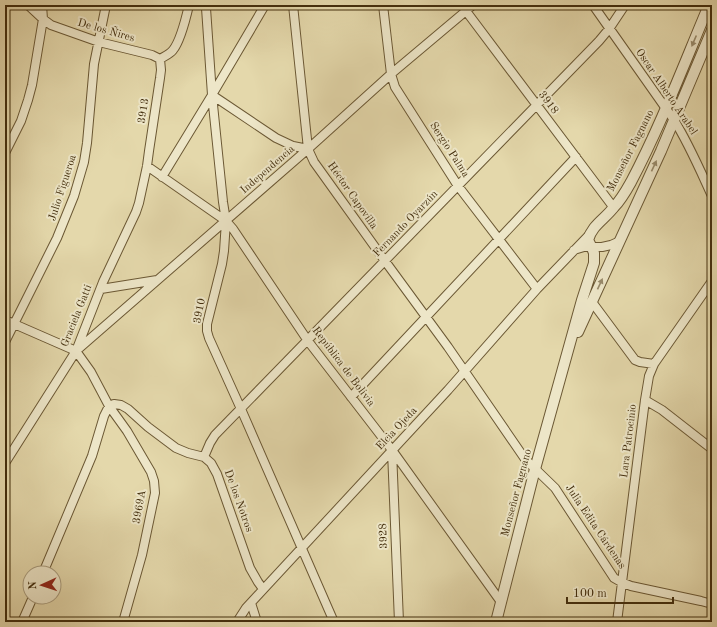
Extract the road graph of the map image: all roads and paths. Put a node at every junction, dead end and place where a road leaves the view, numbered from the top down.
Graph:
1 (28, 5) edge
2 (42, 5) edge
3 (106, 5) edge
4 (189, 5) edge
5 (205, 5) edge
6 (265, 5) edge
7 (293, 5) edge
8 (383, 5) edge
9 (473, 5) edge
10 (593, 5) edge
11 (625, 5) edge
12 (709, 5) edge
13 (466, 11) junction
14 (43, 19) junction
15 (609, 29) junction
16 (712, 30) edge
17 (99, 42) junction
18 (160, 58) junction
19 (390, 74) junction
20 (212, 95) junction
21 (537, 106) junction
22 (666, 108) junction
23 (674, 120) junction
24 (308, 149) junction
25 (5, 153) edge
26 (576, 157) junction
27 (147, 166) junction
28 (162, 177) junction
29 (458, 186) junction
30 (712, 196) edge
31 (614, 208) junction
32 (226, 221) junction
33 (590, 234) junction
34 (499, 239) junction
35 (620, 241) junction
36 (592, 248) junction
37 (574, 250) junction
38 (385, 261) junction
39 (158, 280) junction
40 (712, 281) edge
41 (101, 289) junction
42 (537, 289) junction
43 (592, 302) junction
44 (426, 317) junction
45 (5, 320) edge
46 (14, 324) junction
47 (308, 341) junction
48 (5, 342) edge
49 (76, 351) junction
50 (654, 364) junction
51 (562, 371) junction
52 (464, 372) junction
53 (351, 396) junction
54 (645, 400) junction
55 (109, 406) junction
56 (241, 409) junction
57 (712, 449) edge
58 (392, 450) junction
59 (204, 457) junction
60 (5, 463) edge
61 (535, 469) junction
62 (302, 548) junction
63 (46, 565) edge
64 (621, 582) junction
65 (264, 589) junction
66 (501, 602) junction
67 (251, 603) junction
68 (712, 604) edge
69 (29, 605) edge
70 (22, 622) edge
71 (124, 622) edge
72 (237, 622) edge
73 (257, 622) edge
74 (334, 622) edge
75 (399, 622) edge
76 (496, 622) edge
77 (617, 622) edge

1 - 14 street, De los Ñires
2 - 14 street
3 - 17 street, Julio Figueroa
4 - 18 street
5 - 20 street, 3910
6 - 20 street
7 - 24 street, Héctor Capovilla
8 - 19 street, Sergio Palma
9 - 13 street, Independencia
10 - 15 street, Oscar Alberto Arabel
11 - 15 street, Fernando Oyarzún
12 -> 22 street, Monseñor Fagnano
13 - 19 street, Independencia
13 - 21 street, 3918
14 - 17 street, De los Ñires
14 - 25 street
15 - 21 street, Fernando Oyarzún
15 - 22 street, Oscar Alberto Arabel
16 - 23 street, Monseñor Fagnano
17 - 18 street, De los Ñires
17 - 46 street, Julio Figueroa
18 - 27 street, 3913
19 - 24 street, Independencia
19 - 29 street, Sergio Palma
20 - 24 street
20 - 28 street
20 - 32 street, 3910
21 - 26 street, 3918
21 - 29 street, Fernando Oyarzún
22 - 23 street, Oscar Alberto Arabel
22 - 31 street, Monseñor Fagnano
23 - 30 street, Oscar Alberto Arabel
35 -> 23 street, Monseñor Fagnano
24 - 32 street, Independencia
24 - 38 street, Héctor Capovilla
26 - 31 street, 3918
26 - 34 street
27 - 28 street, República de Bolivia
27 - 41 street, Graciela Gatti
28 - 32 street, República de Bolivia
29 - 34 street, Sergio Palma
29 - 38 street, Fernando Oyarzún
31 - 33 street, Monseñor Fagnano
32 - 39 street, Independencia
32 - 47 street, República de Bolivia
32 - 56 street, 3910
33 - 36 street, Monseñor Fagnano
33 - 37 street, Elcia Ojeda
34 - 42 street, Sergio Palma
34 - 44 street
35 - 36 street
43 -> 35 street, Monseñor Fagnano
36 - 37 street
36 - 51 street, Monseñor Fagnano
37 - 42 street, Elcia Ojeda
38 - 44 street, Héctor Capovilla
38 - 47 street, Fernando Oyarzún
39 - 41 street
39 - 49 street, Independencia
40 - 50 street, Lara Patrocinio
41 - 49 street, Graciela Gatti
42 - 52 street, Elcia Ojeda
43 - 50 street
43 - 51 street, Monseñor Fagnano
44 - 52 street, Héctor Capovilla
44 - 53 street
45 - 46 street
46 - 48 street, Julio Figueroa
46 - 49 street
47 - 53 street, República de Bolivia
47 - 56 street, Fernando Oyarzún
49 - 55 street
49 - 60 street, Graciela Gatti
50 - 54 street, Lara Patrocinio
51 - 61 street, Monseñor Fagnano
52 - 58 street, Elcia Ojeda
52 - 61 street, Héctor Capovilla
53 - 58 street, República de Bolivia
54 - 57 street
54 - 64 street, Lara Patrocinio
55 - 59 street
55 - 63 street
55 - 71 street, 3969A
56 - 59 street, Fernando Oyarzún
56 - 62 street, 3910
58 - 62 street, Elcia Ojeda
58 - 66 street, República de Bolivia
58 - 75 street, 3928
59 - 65 street, De los Notros
61 - 64 street, Julia Edita Cárdenas
61 - 66 street, Monseñor Fagnano
62 - 65 street, Elcia Ojeda
62 - 74 street, 3910
64 - 68 street, Julia Edita Cárdenas
64 - 77 street, Lara Patrocinio
65 - 67 street, Elcia Ojeda
66 - 76 street, Monseñor Fagnano
67 - 72 street, Elcia Ojeda
67 - 73 street
69 - 70 street

